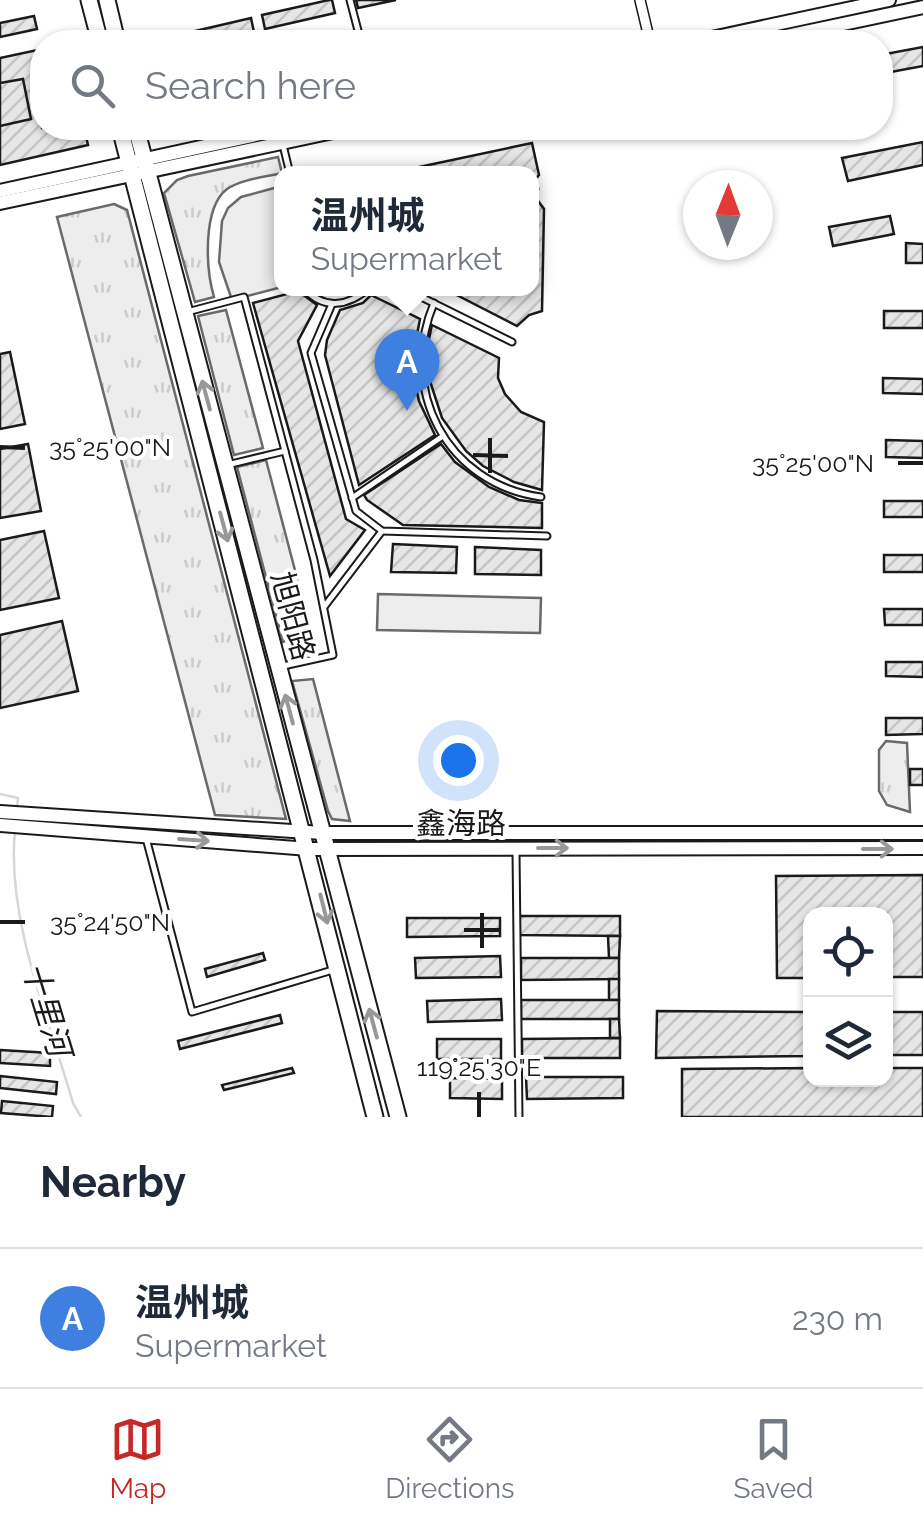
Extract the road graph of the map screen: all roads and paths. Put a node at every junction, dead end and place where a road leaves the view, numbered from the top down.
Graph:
1 (89, 0) edge
2 (107, 0) edge
3 (350, 0) edge
4 (640, 0) edge
5 (889, 0) edge
6 (856, 4) edge
7 (923, 7) edge
8 (97, 30) edge
9 (114, 30) edge
10 (358, 30) edge
11 (647, 30) edge
12 (744, 30) edge
13 (815, 30) edge
14 (126, 140) edge
15 (137, 140) edge
16 (241, 140) edge
17 (292, 140) edge
18 (282, 142) junction
19 (138, 166) junction
20 (288, 166) edge
21 (0, 191) edge
22 (0, 203) edge
23 (313, 296) edge
24 (361, 296) edge
25 (420, 296) edge
26 (434, 303) junction
27 (332, 304) junction
28 (184, 312) junction
29 (512, 342) dead end
30 (443, 436) junction
31 (285, 451) junction
32 (224, 466) junction
33 (541, 497) dead end
34 (352, 498) junction
35 (382, 531) junction
36 (547, 536) dead end
37 (324, 607) junction
38 (278, 667) junction
39 (2, 818) edge
40 (27, 820) junction
41 (923, 833) edge
42 (146, 836) junction
43 (315, 841) junction
44 (516, 848) junction
45 (923, 848) edge
46 (338, 968) junction
47 (376, 1117) edge
48 (398, 1117) edge
49 (520, 1117) edge

1 - 8 main road
2 - 9 main road
3 - 10 lane
4 - 11 street
5 - 6 street
6 - 12 street
7 - 13 street
14 - 19 main road, 旭阳路
15 - 19 main road, 旭阳路
16 - 19 street
17 - 18 street
18 - 19 street
18 - 20 lane
19 - 21 street
19 - 22 street
19 - 28 main road, 旭阳路
19 -> 43 main road, 旭阳路
23 - 27 lane
24 - 27 lane
25 - 26 lane
26 - 29 lane
26 - 30 lane
27 - 34 lane
28 - 31 lane
32 -> 28 main road, 旭阳路
30 - 33 lane
30 - 34 lane
31 - 32 lane
31 - 37 lane
32 - 38 main road, 旭阳路
34 - 35 lane
35 - 36 lane
35 - 37 lane
37 - 38 lane
43 -> 38 main road, 旭阳路
39 - 40 street, 鑫海路
40 - 42 street, 鑫海路
40 - 43 street, 鑫海路
41 - 43 street, 鑫海路
42 -> 43 street, 鑫海路
42 - 46 lane
43 - 44 street, 鑫海路
43 -> 46 main road, 旭阳路
48 -> 43 main road, 旭阳路
44 -> 45 street, 鑫海路
44 - 49 lane
46 - 47 main road, 旭阳路

